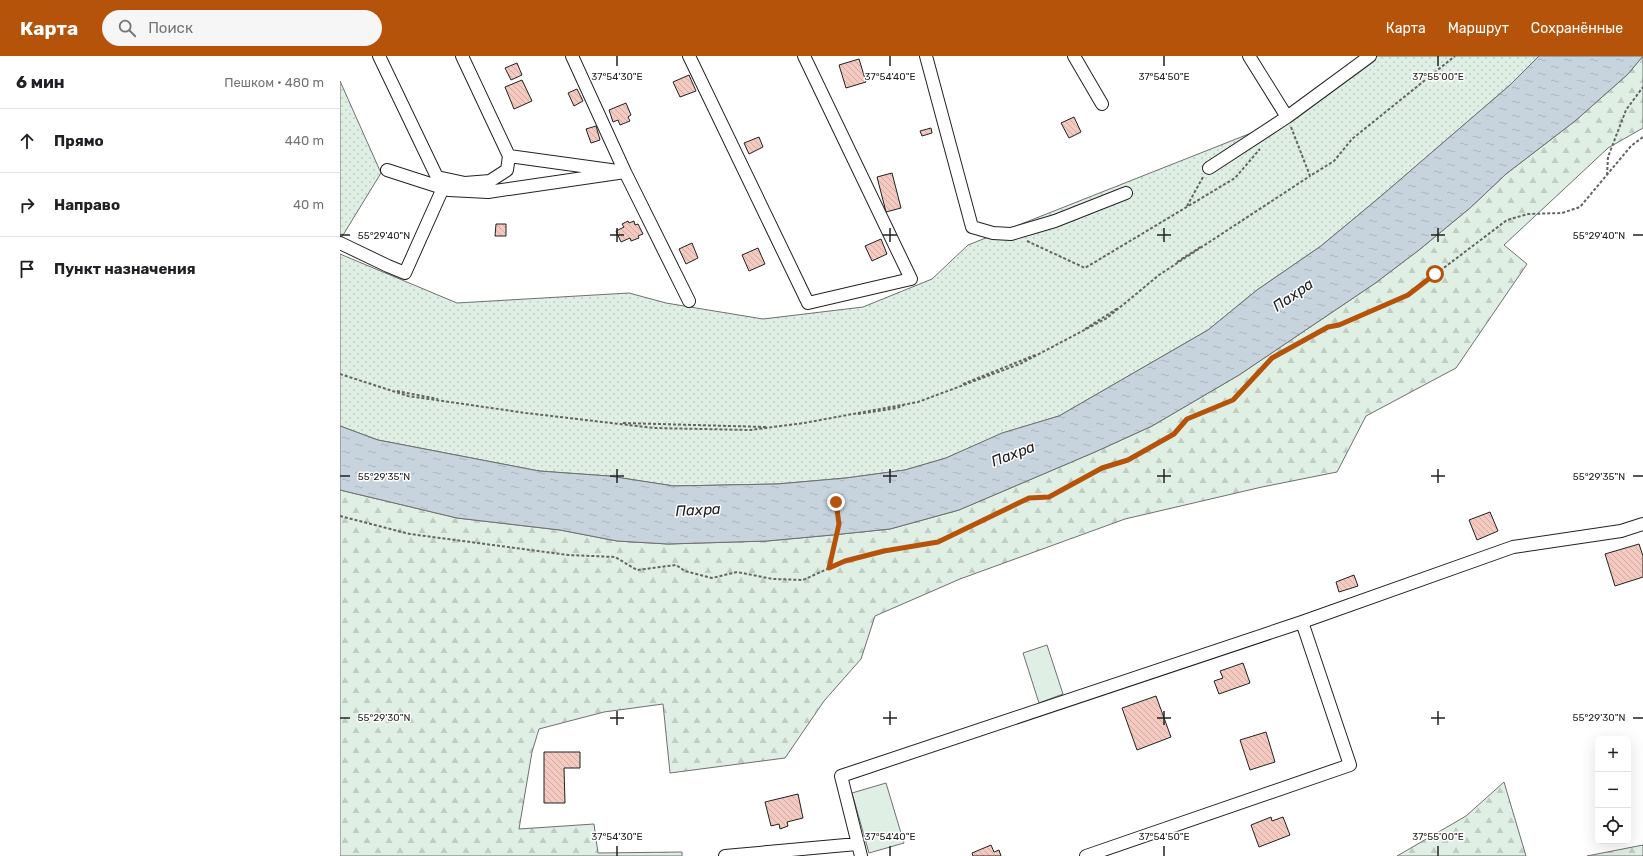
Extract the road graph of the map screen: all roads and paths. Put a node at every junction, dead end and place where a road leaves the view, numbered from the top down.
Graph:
1 (379, 56) edge
2 (462, 56) edge
3 (572, 56) edge
4 (689, 56) edge
5 (804, 56) edge
6 (926, 56) edge
7 (1074, 56) edge
8 (1248, 56) edge
9 (1370, 56) edge
10 (1455, 56) edge
11 (1643, 87) edge
12 (1102, 104) dead end
13 (1287, 117) junction
14 (1643, 137) edge
15 (1263, 145) dead end
16 (509, 156) junction
17 (1209, 168) joint
18 (387, 170) dead end
19 (625, 172) junction
20 (1607, 175) junction
21 (1310, 176) junction
22 (443, 188) junction
23 (1126, 193) dead end
24 (1186, 208) junction
25 (1011, 234) junction
26 (340, 243) edge
27 (689, 301) dead end
28 (836, 502) dead end
29 (340, 516) edge
30 (1643, 524) edge
31 (829, 568) junction
32 (1302, 622) junction
33 (857, 844) junction
34 (725, 856) edge
35 (861, 856) edge
36 (1086, 856) edge

1 - 16 street
2 - 16 street
3 - 19 street
4 - 5 street
6 - 25 street
7 - 12 street
8 - 13 street
9 - 13 street
10 - 21 path
11 - 20 path
13 - 17 street
13 - 21 path
14 - 20 path
15 - 24 path
16 - 19 street
17 - 24 path
18 - 22 street
19 - 22 street
19 - 27 street
20 - 31 path
21 - 21 path
22 - 26 street
23 - 25 street
24 - 25 path
28 - 31 path
29 - 31 path
30 - 32 street
32 - 33 street
32 - 36 street
33 - 34 street
33 - 35 street

